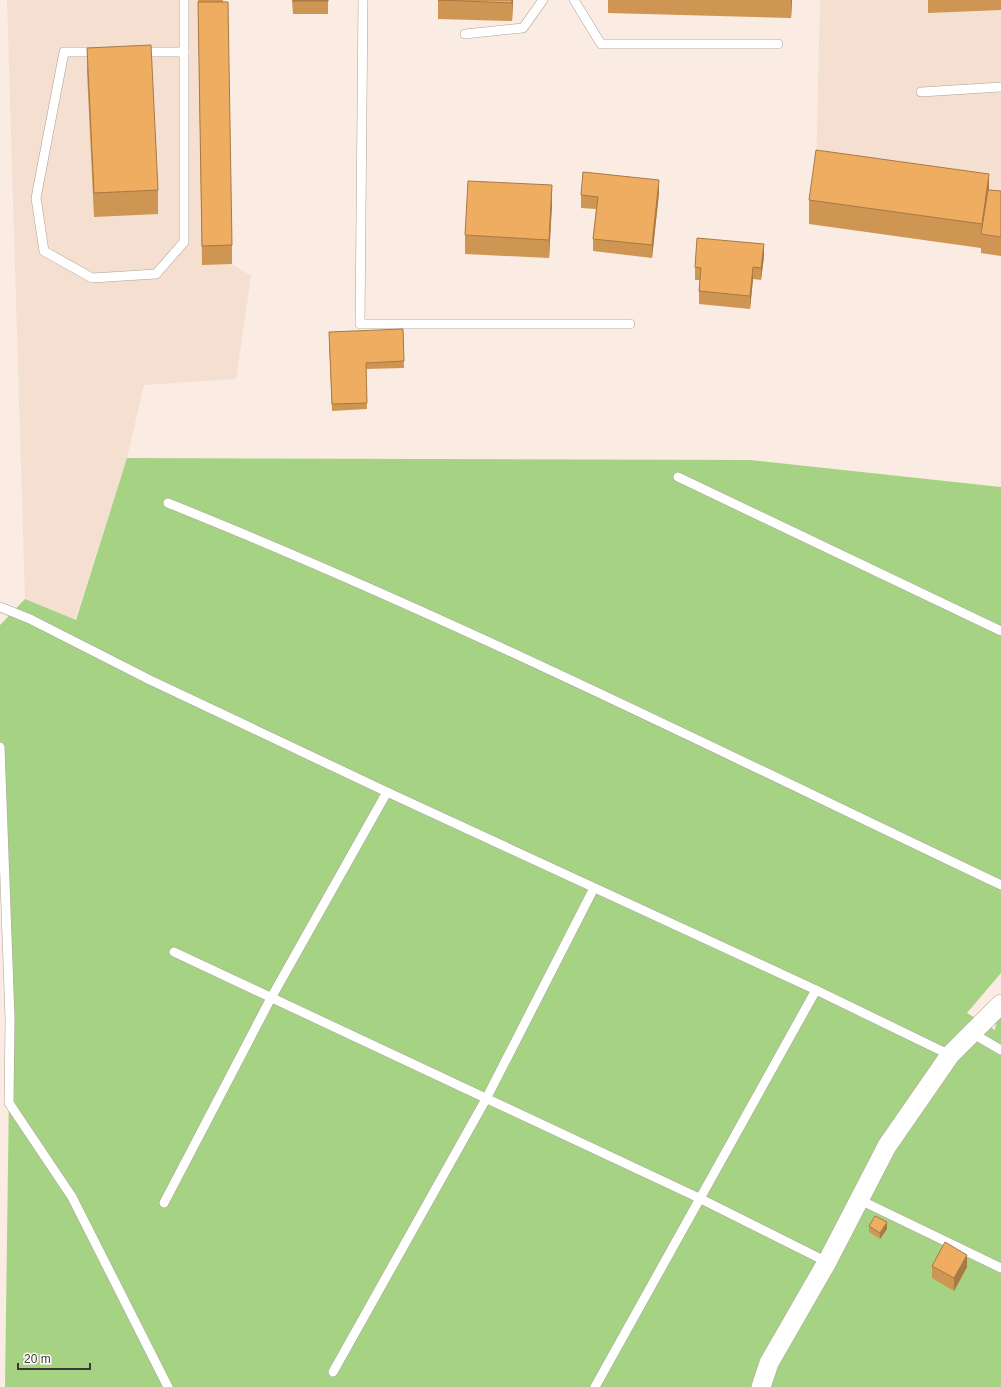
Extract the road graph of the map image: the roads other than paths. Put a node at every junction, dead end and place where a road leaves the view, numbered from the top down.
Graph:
1 (184, 0) edge
2 (363, 0) edge
3 (543, 0) edge
4 (574, 0) edge
5 (465, 34) dead end
6 (778, 44) dead end
7 (112, 52) edge
8 (128, 52) edge
9 (184, 52) junction
10 (1001, 87) edge
11 (921, 92) dead end
12 (630, 324) dead end
13 (678, 477) dead end
14 (168, 502) dead end
15 (0, 607) edge
16 (1001, 631) edge
17 (0, 747) edge
18 (387, 792) junction
19 (1001, 885) edge
20 (594, 888) junction
21 (174, 952) dead end
22 (816, 990) junction
23 (271, 998) junction
24 (1001, 1004) edge
25 (972, 1033) junction
26 (1001, 1050) edge
27 (950, 1055) junction
28 (486, 1099) junction
29 (699, 1198) junction
30 (860, 1200) junction
31 (164, 1203) dead end
32 (827, 1262) junction
33 (1001, 1268) edge
34 (333, 1372) dead end
35 (168, 1387) edge
36 (595, 1387) edge
37 (761, 1387) edge

1 - 9 lane
2 - 12 lane
3 - 5 lane
4 - 6 lane
7 - 9 lane
8 - 9 lane
10 - 11 lane
13 - 16 lane
14 - 19 lane
15 - 18 lane
17 - 35 lane
18 - 20 lane
18 - 23 lane
20 - 22 lane
20 - 28 lane
21 - 23 lane
22 - 27 lane
22 - 29 lane
23 - 28 lane
23 - 31 lane
24 - 25 street
25 - 26 lane
25 - 27 street
27 - 30 street
28 - 29 lane
28 - 34 lane
29 - 32 lane
29 - 36 lane
30 - 32 street
30 - 33 lane
32 - 37 street

